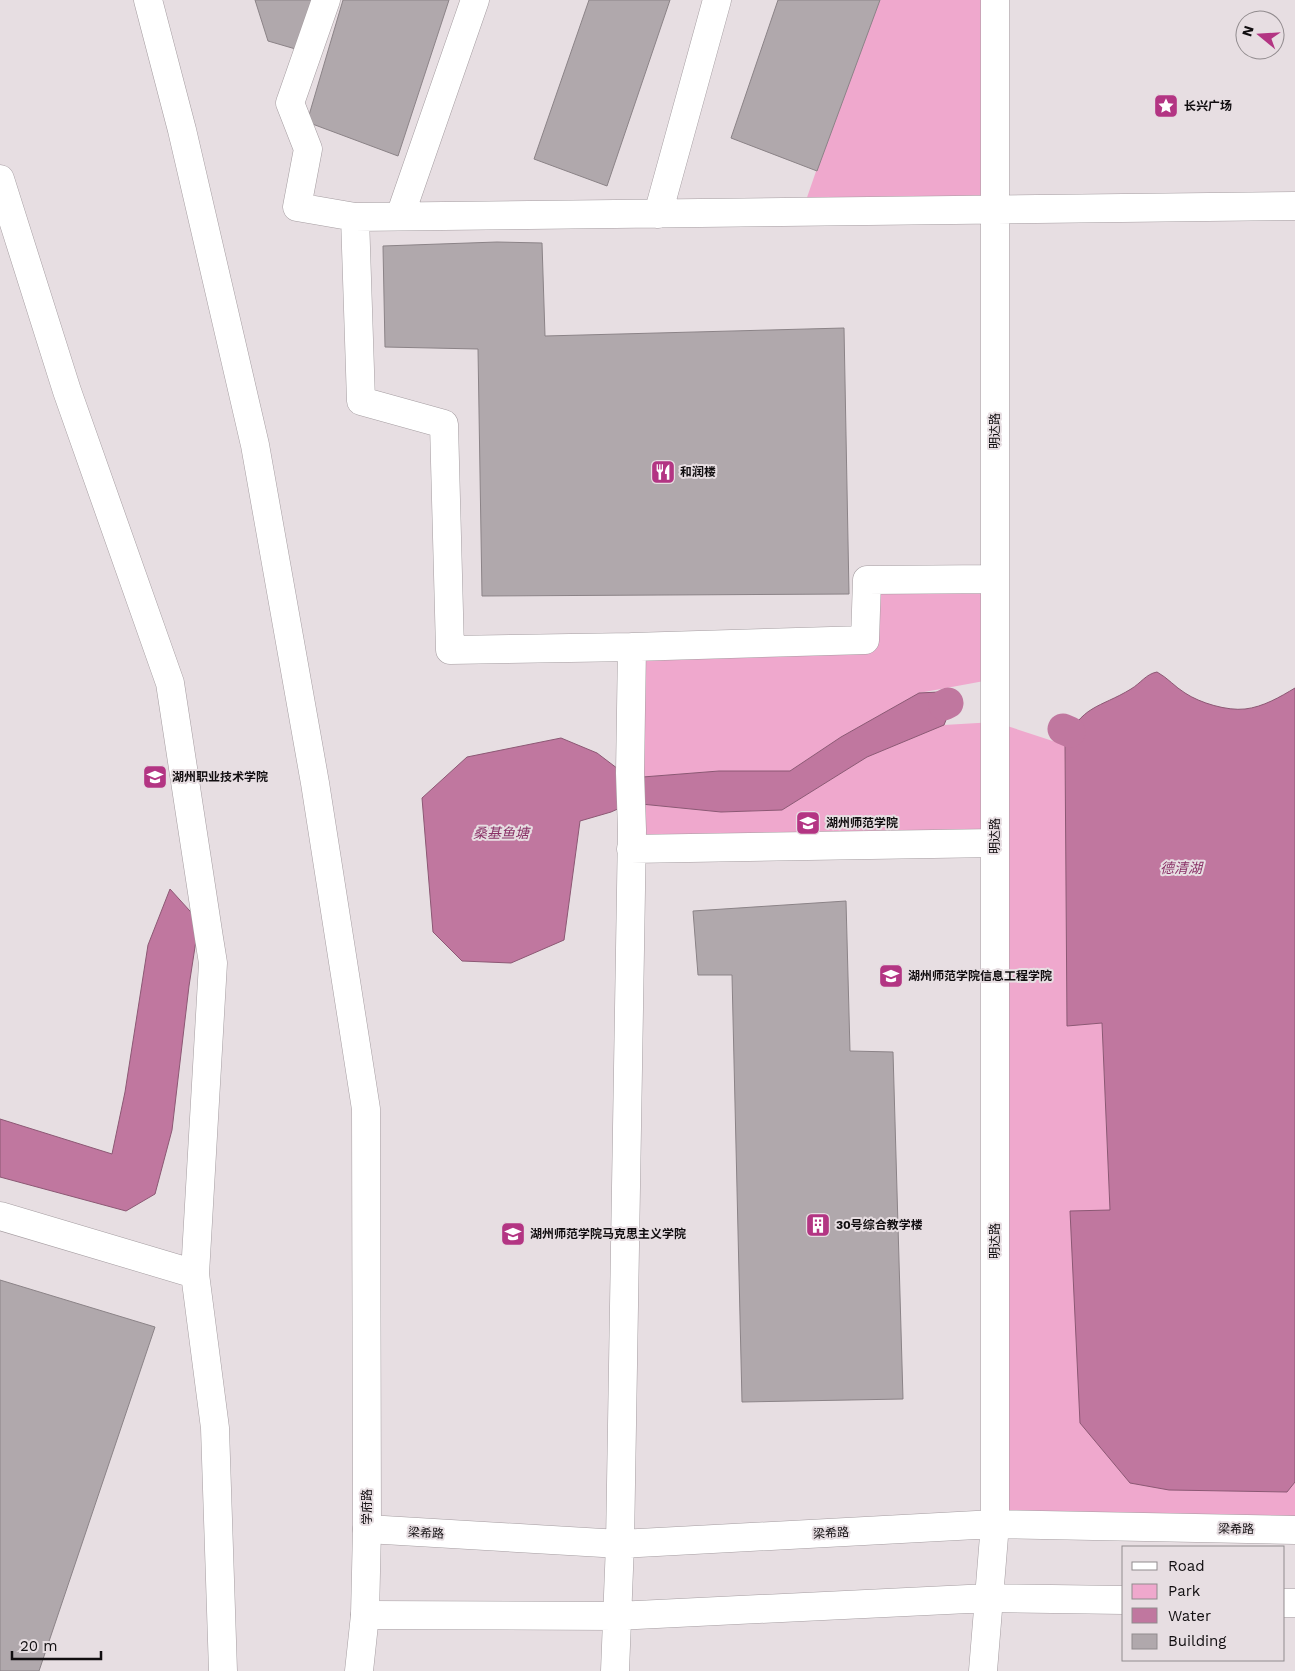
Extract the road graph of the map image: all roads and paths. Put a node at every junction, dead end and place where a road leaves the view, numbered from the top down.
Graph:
1 (148, 0) edge
2 (326, 0) edge
3 (475, 0) edge
4 (717, 0) edge
5 (995, 0) edge
6 (0, 179) edge
7 (1295, 206) edge
8 (995, 210) junction
9 (658, 214) junction
10 (400, 216) junction
11 (355, 217) junction
12 (995, 579) junction
13 (632, 647) junction
14 (995, 843) junction
15 (631, 849) junction
16 (0, 1216) edge
17 (195, 1274) junction
18 (995, 1524) junction
19 (367, 1529) junction
20 (1295, 1530) edge
21 (620, 1544) junction
22 (989, 1598) junction
23 (1122, 1600) edge
24 (365, 1615) junction
25 (616, 1616) junction
26 (223, 1671) edge
27 (359, 1671) edge
28 (614, 1671) edge
29 (982, 1671) edge

1 - 19 street, 学府路
2 - 11 street
3 - 10 street
4 - 9 street
5 - 8 street, 明达路
6 - 17 street
7 - 8 street
8 - 9 street
8 - 12 street, 明达路
9 - 10 street
10 - 11 street
11 - 13 street
12 - 13 street
12 - 14 street, 明达路
13 - 15 street
14 - 15 street
14 - 18 street, 明达路
15 - 21 street
16 - 17 street
17 - 26 street
18 - 20 street, 梁希路
18 - 21 street, 梁希路
18 - 22 street, 明达路
19 - 21 street, 梁希路
19 - 24 street, 学府路
21 - 25 street
22 - 23 street
22 - 25 street
22 - 29 street, 明达路
24 - 25 street
24 - 27 street, 学府路
25 - 28 street

